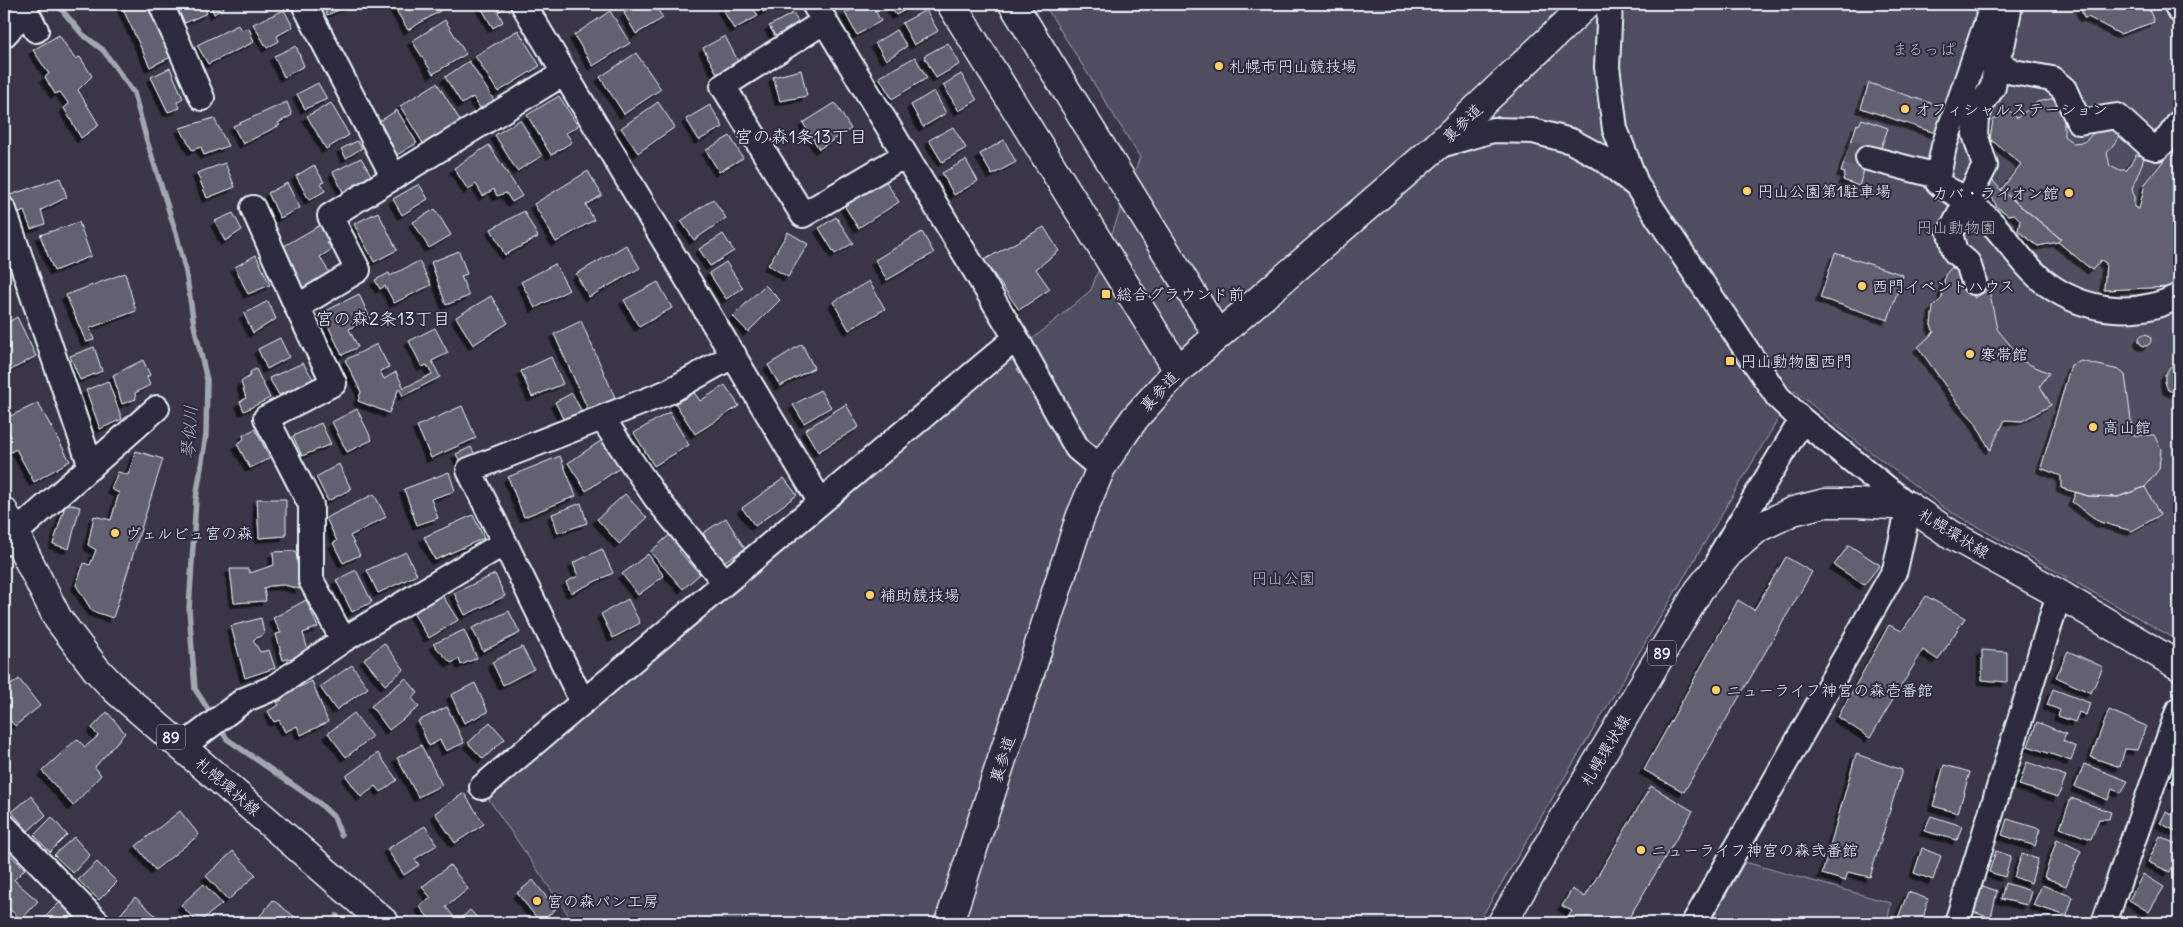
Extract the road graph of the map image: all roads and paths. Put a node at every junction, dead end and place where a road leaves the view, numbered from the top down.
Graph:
1 (161, 4) edge
2 (304, 4) edge
3 (523, 4) edge
4 (952, 4) edge
5 (1013, 4) edge
6 (1587, 4) edge
7 (1610, 4) edge
8 (1993, 4) edge
9 (2010, 4) edge
10 (2176, 4) edge
11 (2179, 10) edge
12 (819, 12) edge
13 (36, 30) dead end
14 (4, 35) edge
15 (1996, 62) junction
16 (564, 73) junction
17 (202, 98) dead end
18 (2179, 123) edge
19 (1437, 146) junction
20 (906, 155) junction
21 (1868, 158) tunnel mouth
22 (392, 176) junction
23 (1938, 176) junction
24 (1637, 186) junction
25 (1967, 202) junction
26 (252, 208) dead end
27 (4, 210) edge
28 (1974, 282) dead end
29 (2179, 296) edge
30 (297, 307) junction
31 (1217, 334) junction
32 (1016, 338) junction
33 (734, 355) junction
34 (1178, 370) junction
35 (157, 408) dead end
36 (602, 418) junction
37 (1802, 420) junction
38 (91, 467) junction
39 (1101, 468) junction
40 (820, 501) junction
41 (1909, 506) junction
42 (7, 529) edge
43 (504, 543) junction
44 (718, 574) dead end
45 (1700, 590) junction
46 (2059, 594) junction
47 (343, 640) junction
48 (2179, 666) edge
49 (582, 701) junction
50 (2179, 709) edge
51 (190, 741) junction
52 (482, 787) dead end
53 (4, 826) edge
54 (98, 923) edge
55 (385, 923) edge
56 (949, 923) edge
57 (1502, 923) edge
58 (1694, 923) edge
59 (1957, 923) edge
60 (2104, 923) edge

1 - 17 street
2 - 22 street
3 - 16 street
4 - 34 street
5 - 31 street
6 - 19 street, 裏参道
7 - 24 street
8 - 23 street
9 - 15 street
10 - 11 street
12 - 20 street
12 - 20 street
13 - 14 street
15 - 18 street
15 - 25 street
16 - 22 street
16 - 33 street
19 - 24 street
19 - 31 street, 裏参道
20 - 32 street
21 - 23 street
22 - 30 street
23 - 25 street
24 - 37 street
25 - 28 street
25 - 29 street
26 - 30 street
27 - 38 street
30 - 47 street
31 - 34 street, 裏参道
32 - 39 street
32 - 40 street
33 - 36 street
33 - 40 street
34 - 39 street, 裏参道
35 - 38 street
36 - 43 street
36 - 44 street
37 - 41 street
37 - 45 street
38 - 42 street
39 - 56 street, 裏参道
40 - 49 street
41 - 45 street, 札幌環状線 / 89
41 - 46 street, 札幌環状線
41 - 58 street
42 - 51 street, 札幌環状線 / 89
43 - 47 street
43 - 49 street
45 - 57 street, 札幌環状線 / 89
46 - 48 street, 札幌環状線
46 - 59 street
47 - 51 street
49 - 52 street
50 - 60 street
51 - 55 street, 札幌環状線 / 89
53 - 54 street

